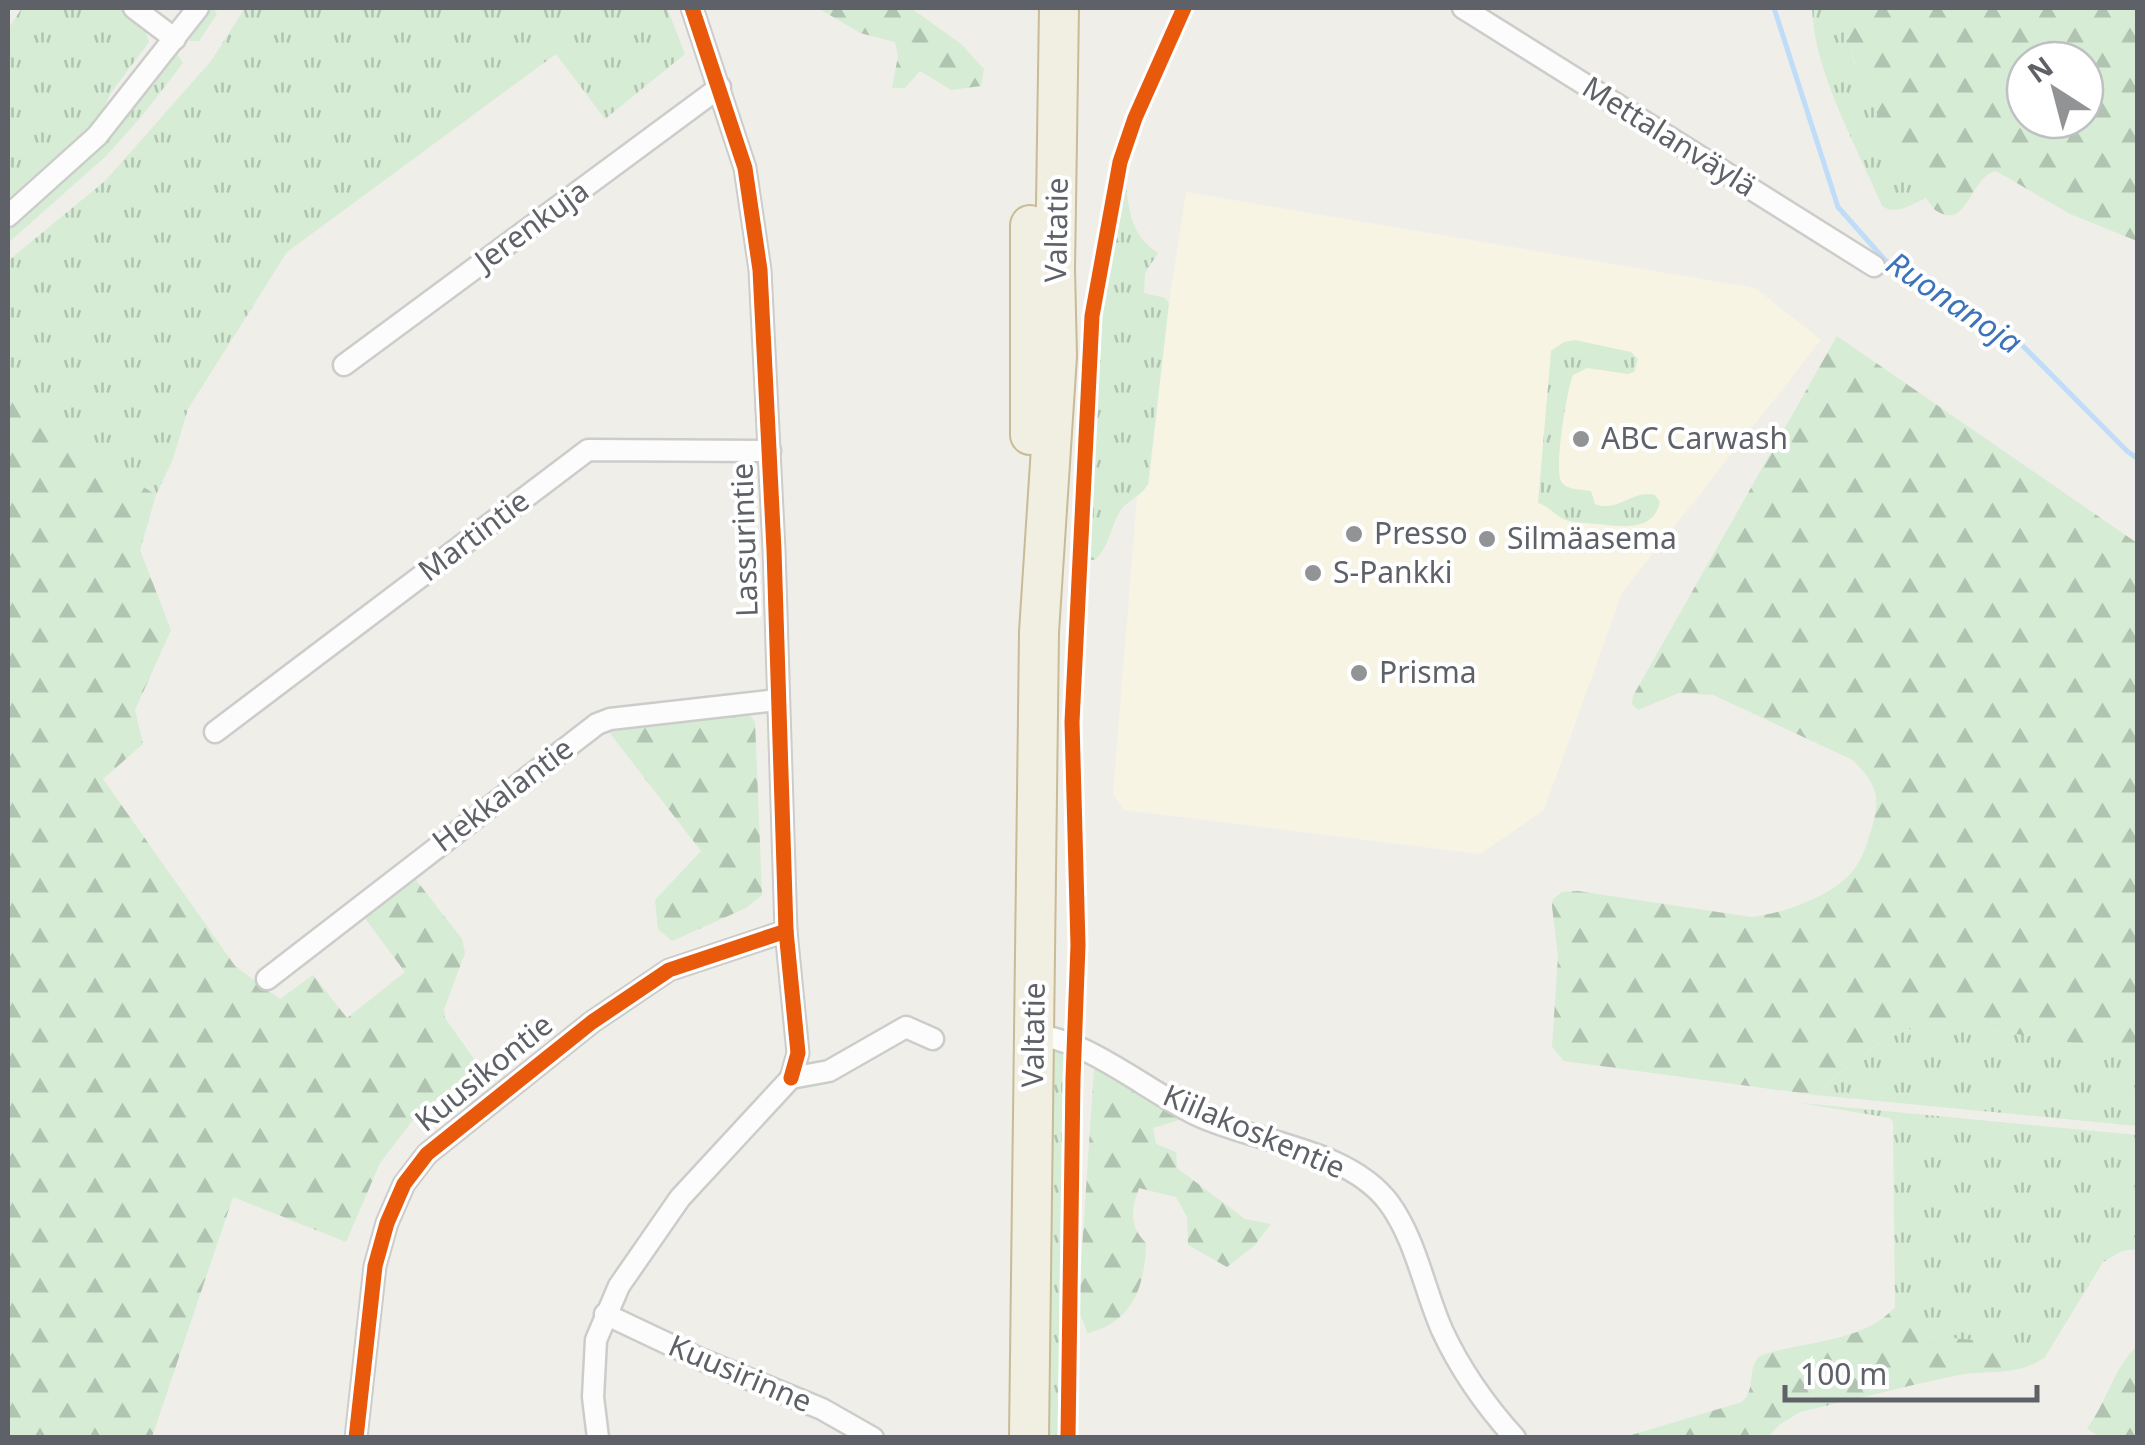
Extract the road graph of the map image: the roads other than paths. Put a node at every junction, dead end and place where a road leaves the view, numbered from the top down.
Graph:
1 (134, 8) edge
2 (198, 8) edge
3 (692, 8) edge
4 (1035, 8) edge
5 (1059, 8) edge
6 (1463, 8) edge
7 (175, 39) junction
8 (720, 87) junction
9 (8, 216) edge
10 (1874, 266) dead end
11 (344, 365) dead end
12 (770, 450) junction
13 (1040, 632) junction
14 (777, 700) junction
15 (216, 732) dead end
16 (786, 931) junction
17 (266, 979) dead end
18 (1034, 1035) junction
19 (933, 1039) dead end
20 (791, 1078) junction
21 (605, 1314) junction
22 (356, 1438) edge
23 (598, 1438) edge
24 (873, 1438) edge
25 (1028, 1438) edge
26 (1514, 1438) edge

1 - 7 street
2 - 7 street
3 - 8 street, Lassurintie
4 - 13 highway, Valtatie
5 - 13 highway, Valtatie
6 - 10 street, Mettalanväylä
7 - 9 street
8 - 11 street, Jerenkuja
8 - 12 street, Lassurintie
12 - 14 street, Lassurintie
12 - 15 street, Martintie
13 - 18 highway, Valtatie
14 - 16 street, Lassurintie
14 - 17 street, Hekkalantie
16 - 20 street, Lassurintie
16 - 22 street, Kuusikontie
18 - 25 highway, Valtatie
18 - 26 street, Kiilakoskentie
19 - 20 street
20 - 21 street
21 - 23 street
21 - 24 street, Kuusirinne

